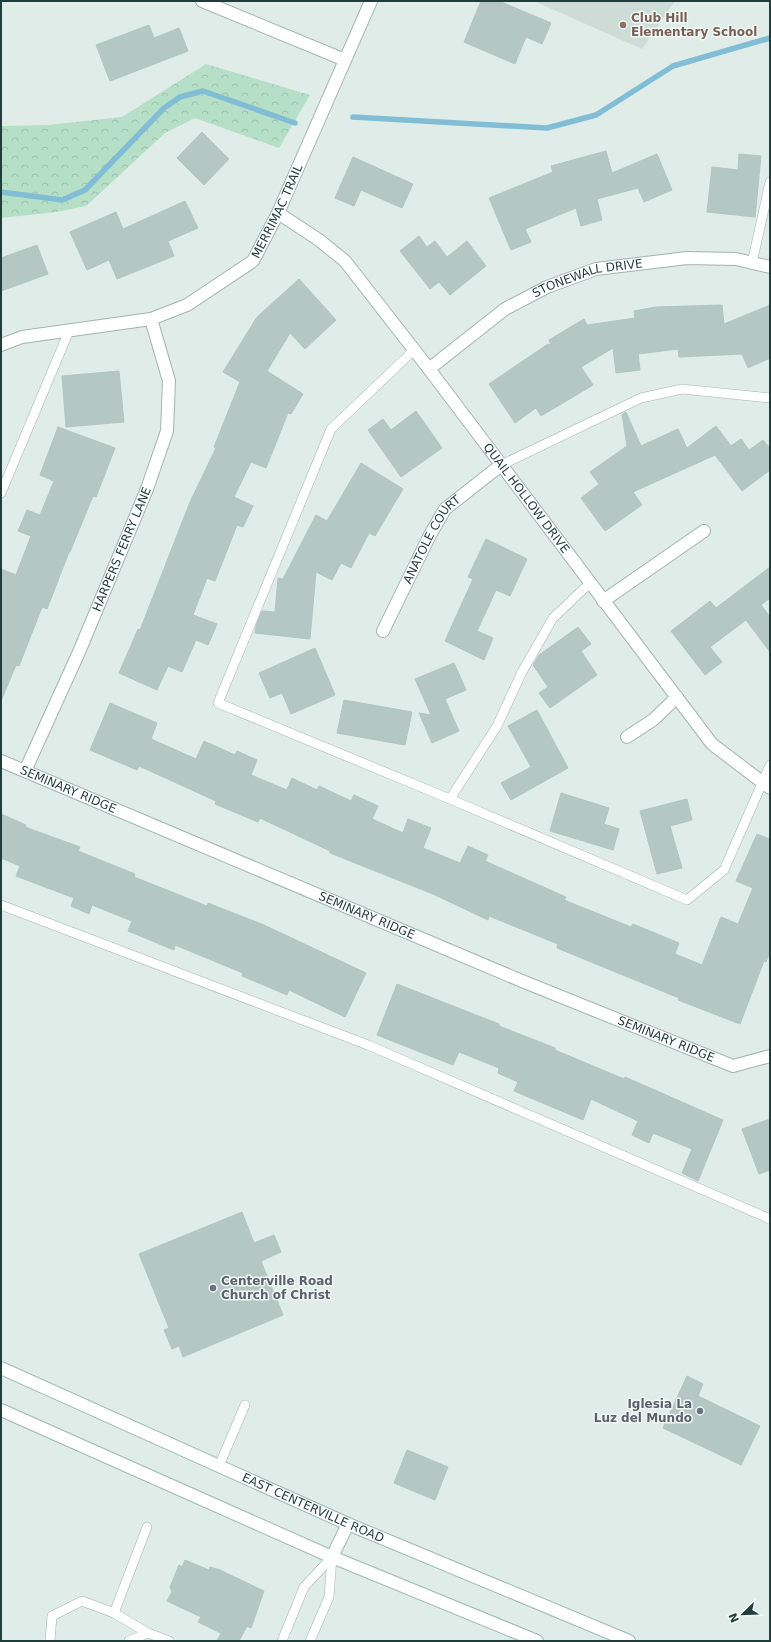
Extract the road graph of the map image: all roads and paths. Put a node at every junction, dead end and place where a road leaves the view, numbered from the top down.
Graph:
1 (202, 1) edge
2 (371, 1) edge
3 (345, 60) junction
4 (770, 182) edge
5 (278, 213) junction
6 (752, 263) junction
7 (770, 267) edge
8 (151, 319) junction
9 (69, 330) junction
10 (1, 345) edge
11 (414, 350) junction
12 (429, 369) junction
13 (770, 398) edge
14 (501, 465) junction
15 (1, 494) edge
16 (704, 531) dead end
17 (590, 583) junction
18 (603, 601) junction
19 (382, 632) dead end
20 (677, 697) junction
21 (627, 737) dead end
22 (1, 761) edge
23 (770, 765) edge
24 (25, 771) junction
25 (766, 786) edge
26 (450, 799) junction
27 (1, 905) edge
28 (770, 1056) edge
29 (770, 1219) edge
30 (1, 1368) edge
31 (245, 1405) dead end
32 (1, 1410) edge
33 (219, 1466) junction
34 (348, 1524) junction
35 (147, 1527) dead end
36 (332, 1557) junction
37 (114, 1613) junction
38 (148, 1633) junction
39 (50, 1641) edge
40 (129, 1641) edge
41 (169, 1641) edge
42 (282, 1641) edge
43 (310, 1641) edge
44 (537, 1641) edge
45 (628, 1641) edge

1 - 3 street
2 - 3 street, MERRIMAC TRAIL
3 - 5 street, MERRIMAC TRAIL
4 - 6 lane
5 - 8 street, MERRIMAC TRAIL
5 - 11 street, QUAIL HOLLOW DRIVE
6 - 7 street, STONEWALL DRIVE
6 - 12 street, STONEWALL DRIVE
8 - 9 street, MERRIMAC TRAIL
8 - 24 street, HARPERS FERRY LANE
9 - 10 street, MERRIMAC TRAIL
9 - 15 lane
11 - 12 street, QUAIL HOLLOW DRIVE
11 - 26 lane
12 - 14 street, QUAIL HOLLOW DRIVE
13 - 14 lane
14 - 17 street, QUAIL HOLLOW DRIVE
14 - 19 street, ANATOLE COURT
16 - 18 street
17 - 18 street, QUAIL HOLLOW DRIVE
17 - 26 lane
18 - 20 street, QUAIL HOLLOW DRIVE
20 - 21 street
20 - 25 street, QUAIL HOLLOW DRIVE
22 - 24 street, SEMINARY RIDGE
23 - 25 lane
24 - 28 street, SEMINARY RIDGE
25 - 26 lane
27 - 29 lane
30 - 33 street, EAST CENTERVILLE ROAD
31 - 33 lane
32 - 36 street
33 - 34 street, EAST CENTERVILLE ROAD
34 - 36 street
34 - 45 street, EAST CENTERVILLE ROAD
35 - 37 lane
36 - 42 lane
36 - 43 lane
36 - 44 street
37 - 38 lane
37 - 39 lane
38 - 40 lane
38 - 41 lane

